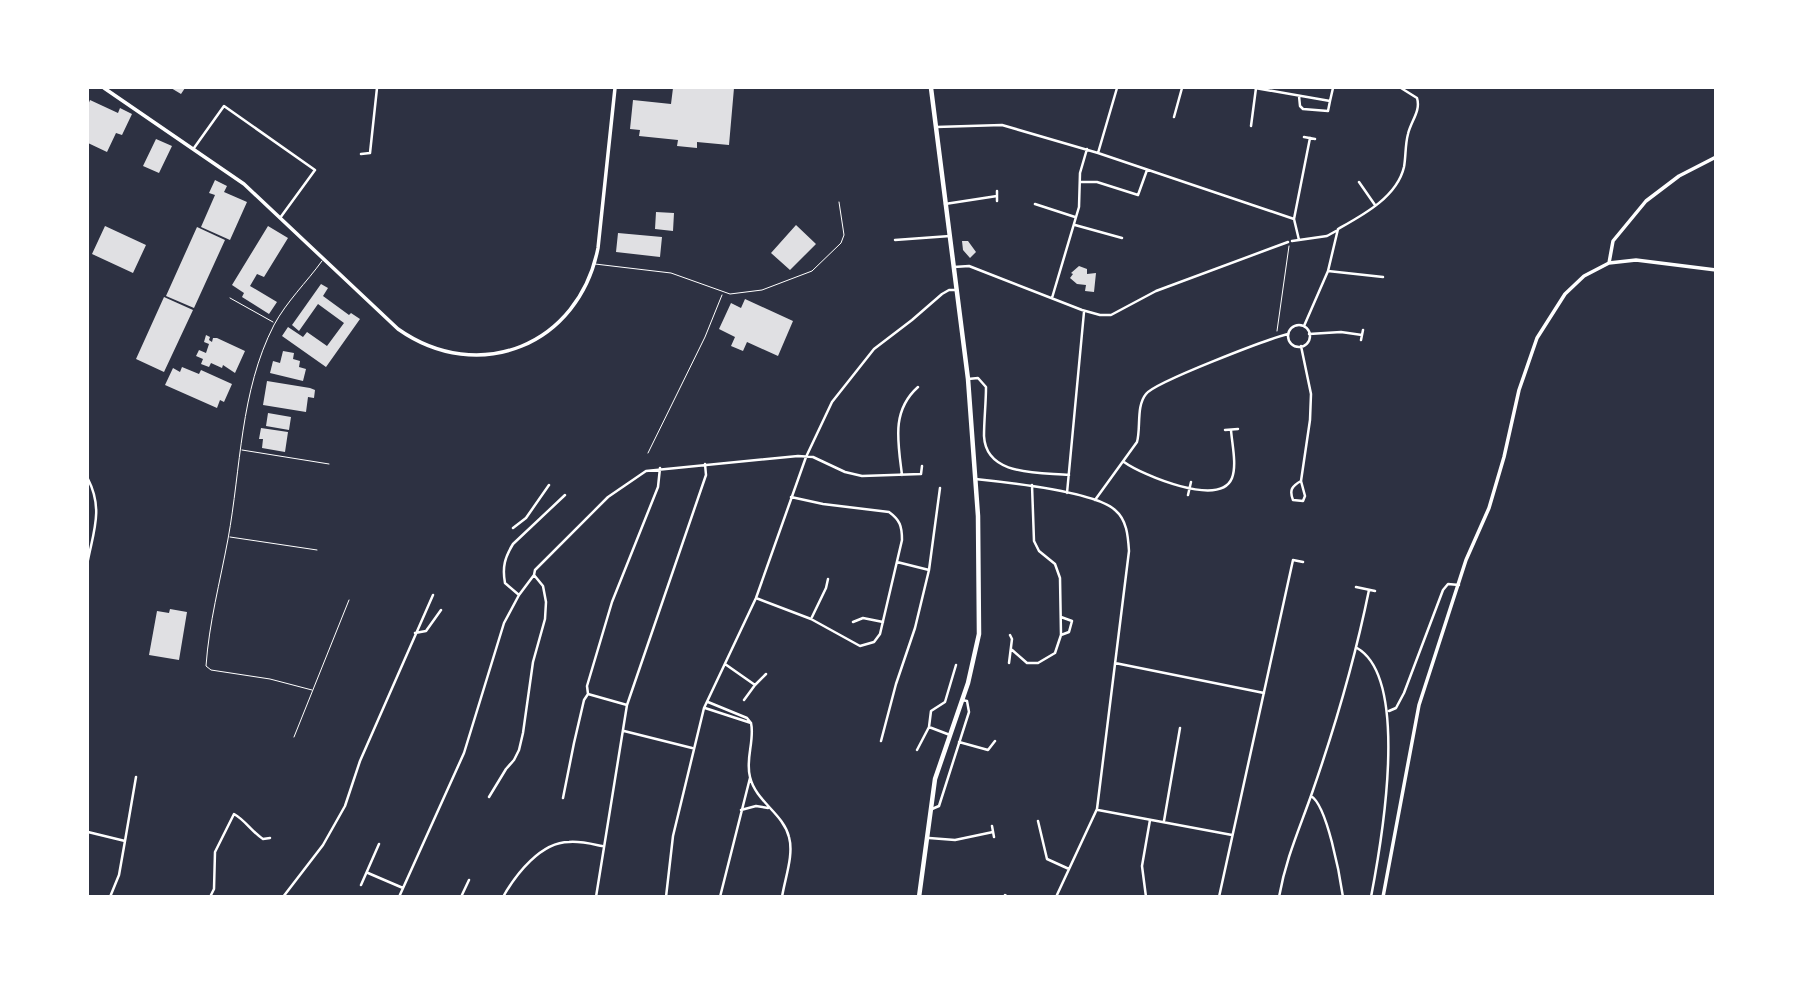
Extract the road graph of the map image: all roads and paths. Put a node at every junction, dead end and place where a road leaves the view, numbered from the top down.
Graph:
1 (104, 88) edge
2 (377, 88) edge
3 (615, 88) edge
4 (931, 88) edge
5 (1111, 88) edge
6 (1117, 88) edge
7 (1182, 88) edge
8 (1256, 88) edge
9 (1333, 88) edge
10 (1401, 88) edge
11 (1284, 90) edge
12 (1299, 96) junction
13 (1330, 101) junction
14 (1174, 117) dead end
15 (936, 127) junction
16 (1251, 127) dead end
17 (1304, 137) dead end
18 (1310, 138) junction
19 (1315, 139) dead end
20 (194, 149) junction
21 (1087, 149) junction
22 (1098, 153) junction
23 (361, 154) dead end
24 (1716, 157) edge
25 (1147, 170) junction
26 (1080, 182) junction
27 (1359, 182) dead end
28 (997, 191) dead end
29 (839, 202) dead end
30 (945, 204) junction
31 (1035, 204) dead end
32 (1374, 205) junction
33 (1076, 217) junction
34 (280, 218) junction
35 (1294, 219) junction
36 (1074, 225) junction
37 (1338, 229) junction
38 (950, 236) junction
39 (1122, 238) dead end
40 (895, 240) dead end
41 (1299, 240) junction
42 (1290, 242) junction
43 (324, 260) junction
44 (1609, 263) junction
45 (595, 264) junction
46 (954, 267) junction
47 (1716, 270) edge
48 (1328, 271) junction
49 (1383, 272) dead end
50 (957, 290) junction
51 (723, 293) junction
52 (230, 298) dead end
53 (1052, 299) junction
54 (1084, 310) junction
55 (275, 323) junction
56 (1304, 326) junction
57 (1288, 334) junction
58 (1310, 334) junction
59 (1277, 337) junction
60 (1361, 340) dead end
61 (1301, 346) junction
62 (968, 379) junction
63 (918, 387) dead end
64 (1238, 429) dead end
65 (1225, 430) dead end
66 (1231, 430) junction
67 (240, 450) junction
68 (648, 453) dead end
69 (806, 457) junction
70 (1124, 462) junction
71 (329, 464) dead end
72 (705, 464) junction
73 (922, 466) dead end
74 (660, 468) junction
75 (902, 475) junction
76 (1069, 475) junction
77 (976, 479) junction
78 (88, 480) edge
79 (1300, 481) junction
80 (1191, 482) dead end
81 (549, 485) dead end
82 (1031, 485) junction
83 (940, 488) dead end
84 (1190, 488) junction
85 (1067, 493) junction
86 (565, 495) dead end
87 (1188, 495) dead end
88 (791, 497) junction
89 (1095, 500) junction
90 (526, 518) junction
91 (534, 525) junction
92 (513, 528) dead end
93 (228, 537) junction
94 (317, 550) dead end
95 (88, 560) edge
96 (896, 562) junction
97 (1303, 562) dead end
98 (929, 570) junction
99 (534, 576) junction
100 (828, 579) dead end
101 (1459, 584) junction
102 (1356, 587) dead end
103 (1369, 590) junction
104 (1375, 592) dead end
105 (433, 595) dead end
106 (519, 595) junction
107 (756, 598) junction
108 (349, 600) dead end
109 (442, 610) dead end
110 (1061, 617) junction
111 (811, 619) junction
112 (853, 622) dead end
113 (883, 622) junction
114 (415, 632) junction
115 (1010, 635) dead end
116 (1061, 635) junction
117 (1357, 648) junction
118 (1011, 649) junction
119 (1009, 663) dead end
120 (1115, 663) junction
121 (725, 664) junction
122 (956, 665) dead end
123 (766, 674) dead end
124 (755, 685) junction
125 (312, 690) junction
126 (1264, 693) junction
127 (588, 694) junction
128 (744, 700) dead end
129 (962, 700) junction
130 (706, 701) junction
131 (627, 705) junction
132 (704, 708) junction
133 (1387, 712) junction
134 (751, 723) junction
135 (929, 727) junction
136 (1180, 728) dead end
137 (624, 731) junction
138 (950, 734) junction
139 (294, 737) dead end
140 (881, 741) dead end
141 (995, 741) dead end
142 (959, 742) junction
143 (693, 748) junction
144 (917, 750) dead end
145 (136, 777) dead end
146 (750, 778) junction
147 (1311, 796) junction
148 (489, 797) dead end
149 (563, 798) dead end
150 (769, 808) junction
151 (1097, 809) junction
152 (741, 810) junction
153 (930, 810) junction
154 (1151, 819) junction
155 (1038, 821) dead end
156 (1164, 821) junction
157 (992, 826) dead end
158 (88, 832) edge
159 (1232, 835) junction
160 (270, 838) dead end
161 (926, 838) junction
162 (125, 841) junction
163 (379, 844) dead end
164 (603, 846) junction
165 (1069, 869) junction
166 (367, 872) junction
167 (469, 880) dead end
168 (361, 885) dead end
169 (403, 888) junction
170 (721, 896) edge
171 (1220, 896) edge
172 (110, 897) edge
173 (210, 897) edge
174 (283, 897) edge
175 (399, 897) edge
176 (461, 897) edge
177 (503, 897) edge
178 (596, 897) edge
179 (666, 897) edge
180 (782, 897) edge
181 (919, 897) edge
182 (1056, 897) edge
183 (1146, 897) edge
184 (1227, 897) edge
185 (1279, 897) edge
186 (1343, 897) edge
187 (1371, 897) edge
188 (1383, 897) edge

1 - 20 street
2 - 23 street
3 - 45 street
4 - 15 highway
5 - 6 street
6 - 22 street
7 - 14 street
8 - 11 street
8 - 16 street
9 - 13 street
10 - 32 street
11 - 12 street
12 - 13 street
12 - 13 street
15 - 21 street
15 - 30 highway
17 - 18 street
18 - 19 street
18 - 35 street
20 - 34 street
20 - 34 street
21 - 22 street
21 - 26 street
22 - 25 street
24 - 44 street
25 - 26 street
25 - 35 street
26 - 33 street
27 - 32 street
28 - 30 street
29 - 51 lane
30 - 38 highway
31 - 33 street
32 - 37 street
33 - 36 street
34 - 43 street
35 - 41 street
36 - 39 street
36 - 53 street
37 - 41 street
37 - 48 street
38 - 40 street
38 - 46 highway
41 - 42 street
42 - 54 street
42 - 59 path
43 - 45 street
43 - 55 lane
44 - 47 street
44 - 101 street
45 - 51 lane
46 - 50 highway
46 - 53 street
48 - 49 street
48 - 56 street
50 - 62 highway
50 - 69 street
51 - 68 lane
52 - 55 lane
53 - 54 street
54 - 76 street
55 - 67 lane
56 - 57 street
56 - 58 street
57 - 59 street
57 - 61 street
58 - 60 street
58 - 61 street
59 - 70 street
61 - 79 street
62 - 76 street
62 - 77 highway
63 - 75 street
64 - 66 street
65 - 66 street
66 - 84 street
67 - 71 lane
67 - 93 lane
69 - 72 street
69 - 75 street
69 - 88 street
70 - 84 street
70 - 89 street
72 - 74 street
72 - 131 street
73 - 75 street
74 - 99 street
74 - 127 street
76 - 85 street
77 - 82 street
77 - 129 highway
78 - 95 street
79 - 79 street
80 - 84 street
81 - 90 street
82 - 85 street
82 - 110 street
83 - 98 street
84 - 87 street
85 - 89 street
86 - 91 street
88 - 96 street
88 - 107 street
89 - 120 street
90 - 91 street
90 - 92 street
91 - 106 street
93 - 94 lane
93 - 125 lane
96 - 98 street
96 - 113 street
97 - 126 street
98 - 140 street
99 - 106 street
99 - 148 street
100 - 111 street
101 - 133 street
101 - 188 street
102 - 103 street
103 - 104 street
103 - 117 street
105 - 114 street
106 - 169 street
107 - 111 street
107 - 121 street
108 - 125 lane
109 - 114 street
110 - 116 street
110 - 116 street
111 - 113 street
112 - 113 street
114 - 174 street
115 - 118 street
116 - 118 street
117 - 133 street
117 - 147 street
118 - 119 street
120 - 126 street
120 - 151 street
121 - 124 street
121 - 130 street
122 - 135 street
123 - 124 street
124 - 128 street
125 - 139 lane
126 - 159 street
127 - 131 street
127 - 149 street
129 - 138 highway
129 - 142 street
130 - 132 street
130 - 134 street
131 - 137 street
132 - 134 street
132 - 143 street
133 - 187 street
134 - 146 street
135 - 138 street
135 - 144 street
136 - 156 street
137 - 143 street
137 - 164 street
138 - 153 highway
141 - 142 street
142 - 153 street
143 - 179 street
145 - 162 street
146 - 150 street
146 - 152 street
147 - 185 street
147 - 186 street
150 - 152 street
150 - 180 street
151 - 154 street
151 - 165 street
152 - 170 street
153 - 161 highway
154 - 156 street
154 - 183 street
155 - 165 street
156 - 159 street
157 - 161 street
158 - 162 street
159 - 171 street
160 - 173 street
161 - 181 highway
162 - 172 street
163 - 166 street
164 - 177 street
164 - 178 street
165 - 182 street
166 - 168 street
166 - 169 street
167 - 176 street
169 - 175 street
171 - 184 street

